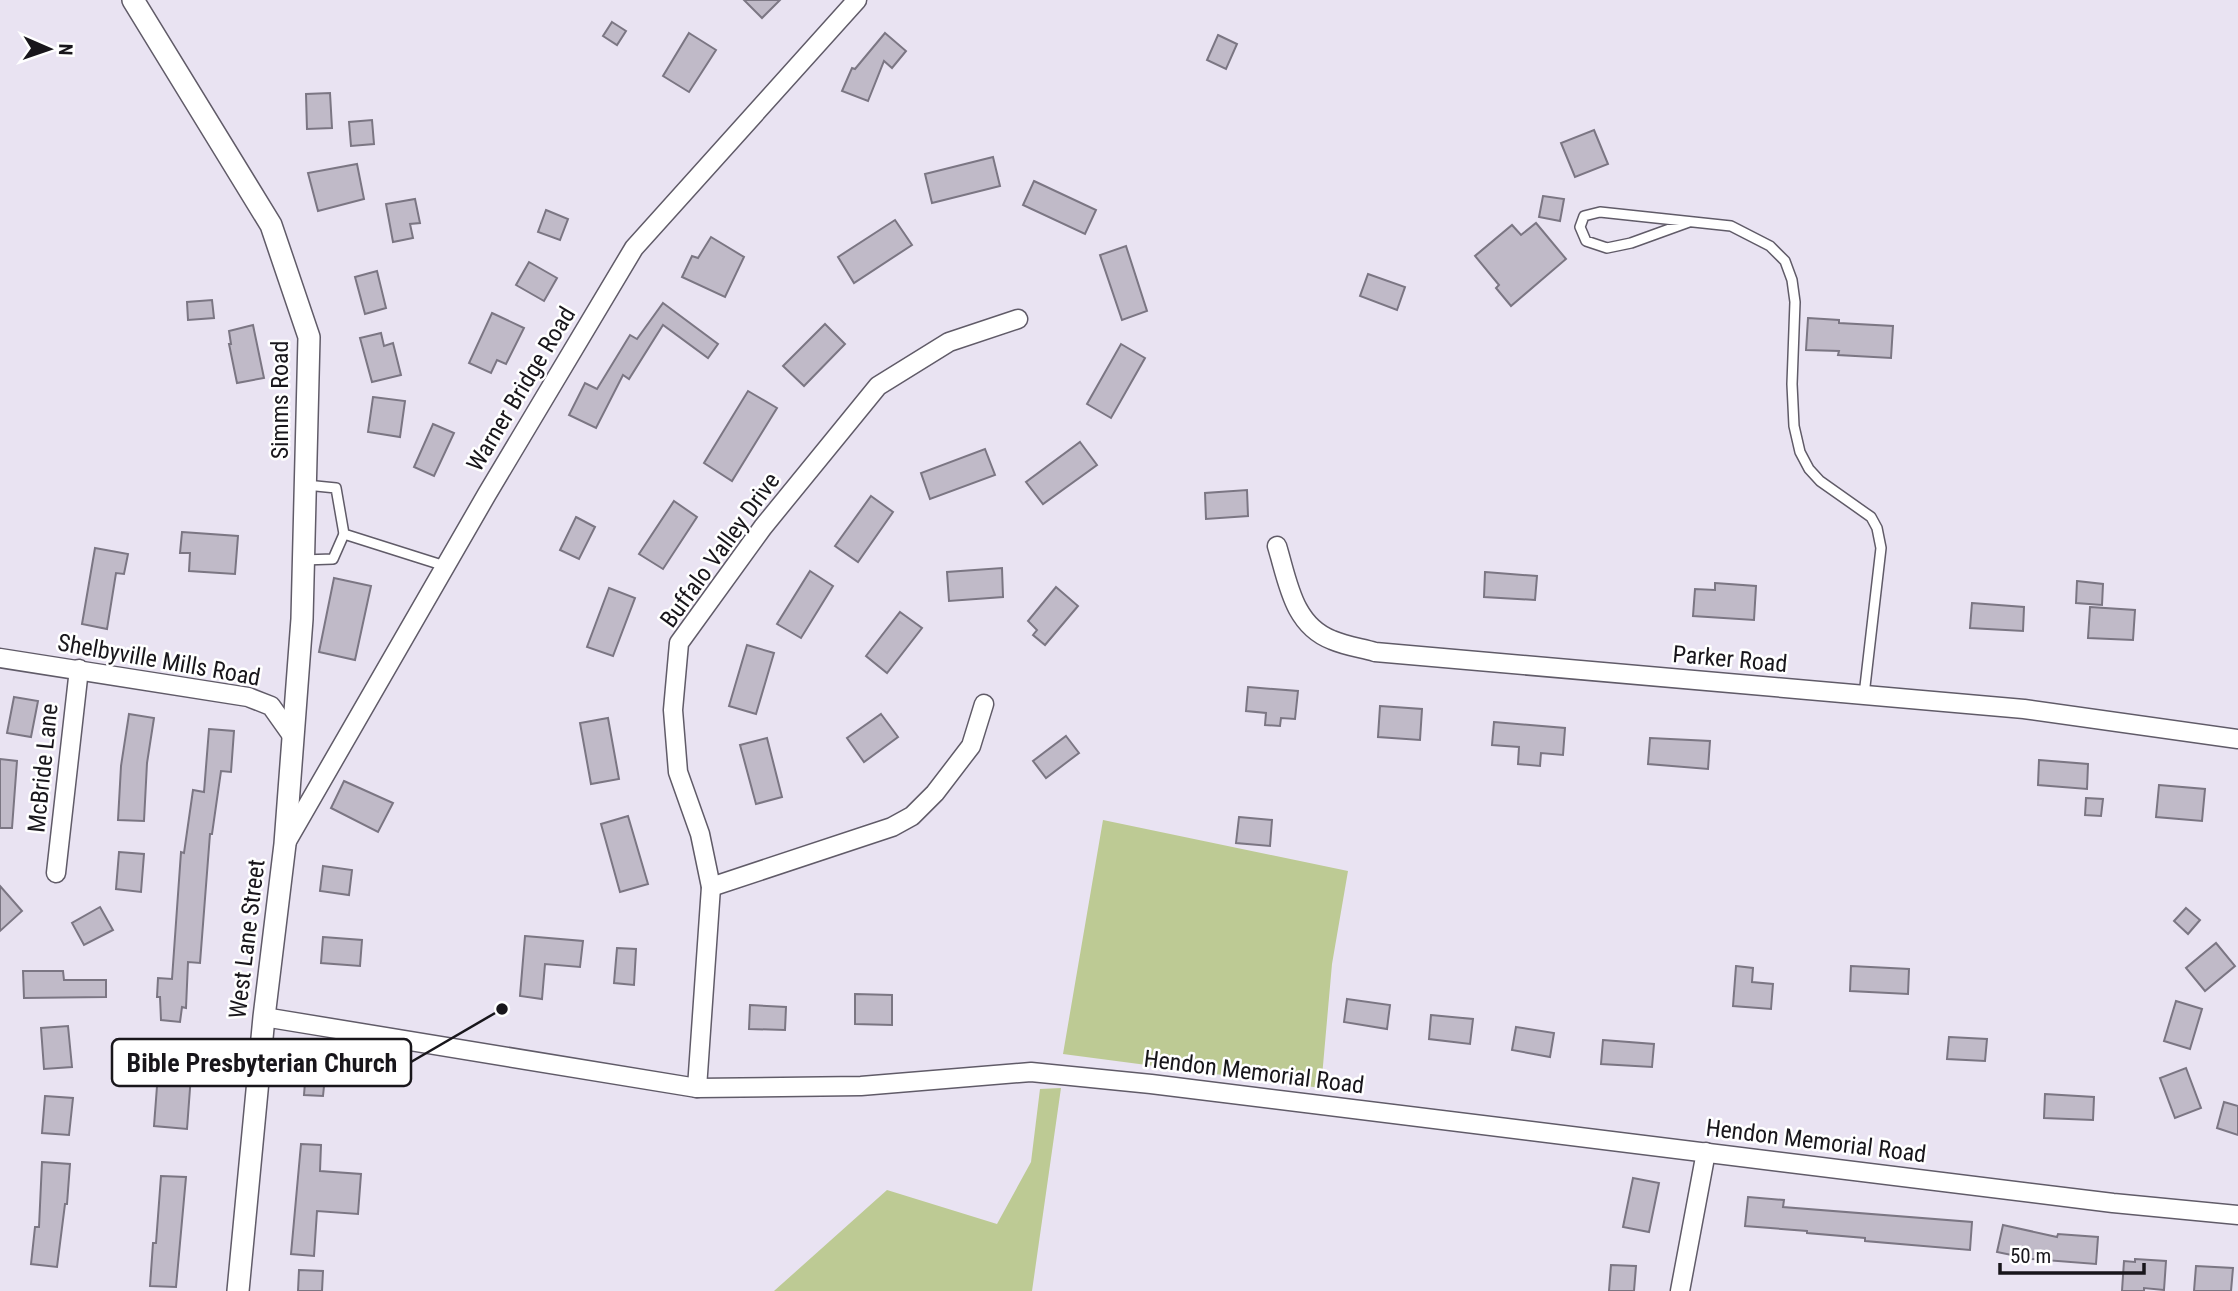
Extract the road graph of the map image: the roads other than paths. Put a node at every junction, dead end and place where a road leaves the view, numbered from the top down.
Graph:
1 (132, 0) edge
2 (858, 0) edge
3 (1689, 222) junction
4 (1018, 319) dead end
5 (306, 485) junction
6 (344, 534) junction
7 (1277, 546) dead end
8 (303, 560) junction
9 (445, 566) junction
10 (0, 658) edge
11 (79, 669) junction
12 (1864, 695) junction
13 (985, 704) dead end
14 (293, 737) junction
15 (2238, 739) edge
16 (285, 844) junction
17 (56, 873) dead end
18 (711, 887) junction
19 (264, 1017) junction
20 (698, 1088) junction
21 (1706, 1152) junction
22 (2238, 1215) edge
23 (238, 1291) edge
24 (1680, 1291) edge

1 - 5 street, Simms Road
2 - 9 street, Warner Bridge Road
3 - 3 lane
3 - 12 lane
4 - 18 street, Buffalo Valley Drive
5 - 6 lane
5 - 8 street, Simms Road
6 - 8 lane
6 - 9 lane
7 - 12 street, Parker Road
8 - 14 street, Simms Road
9 - 16 street, Warner Bridge Road
10 - 11 street, Shelbyville Mills Road
11 - 14 street, Shelbyville Mills Road
11 - 17 street, McBride Lane
12 - 15 street, Parker Road
13 - 18 street
14 - 16 street, Simms Road
16 - 19 street, West Lane Street
18 - 20 street, Buffalo Valley Drive
19 - 20 street, Hendon Memorial Road
19 - 23 street, West Lane Street
20 - 21 street, Hendon Memorial Road
21 - 22 street, Hendon Memorial Road
21 - 24 street

